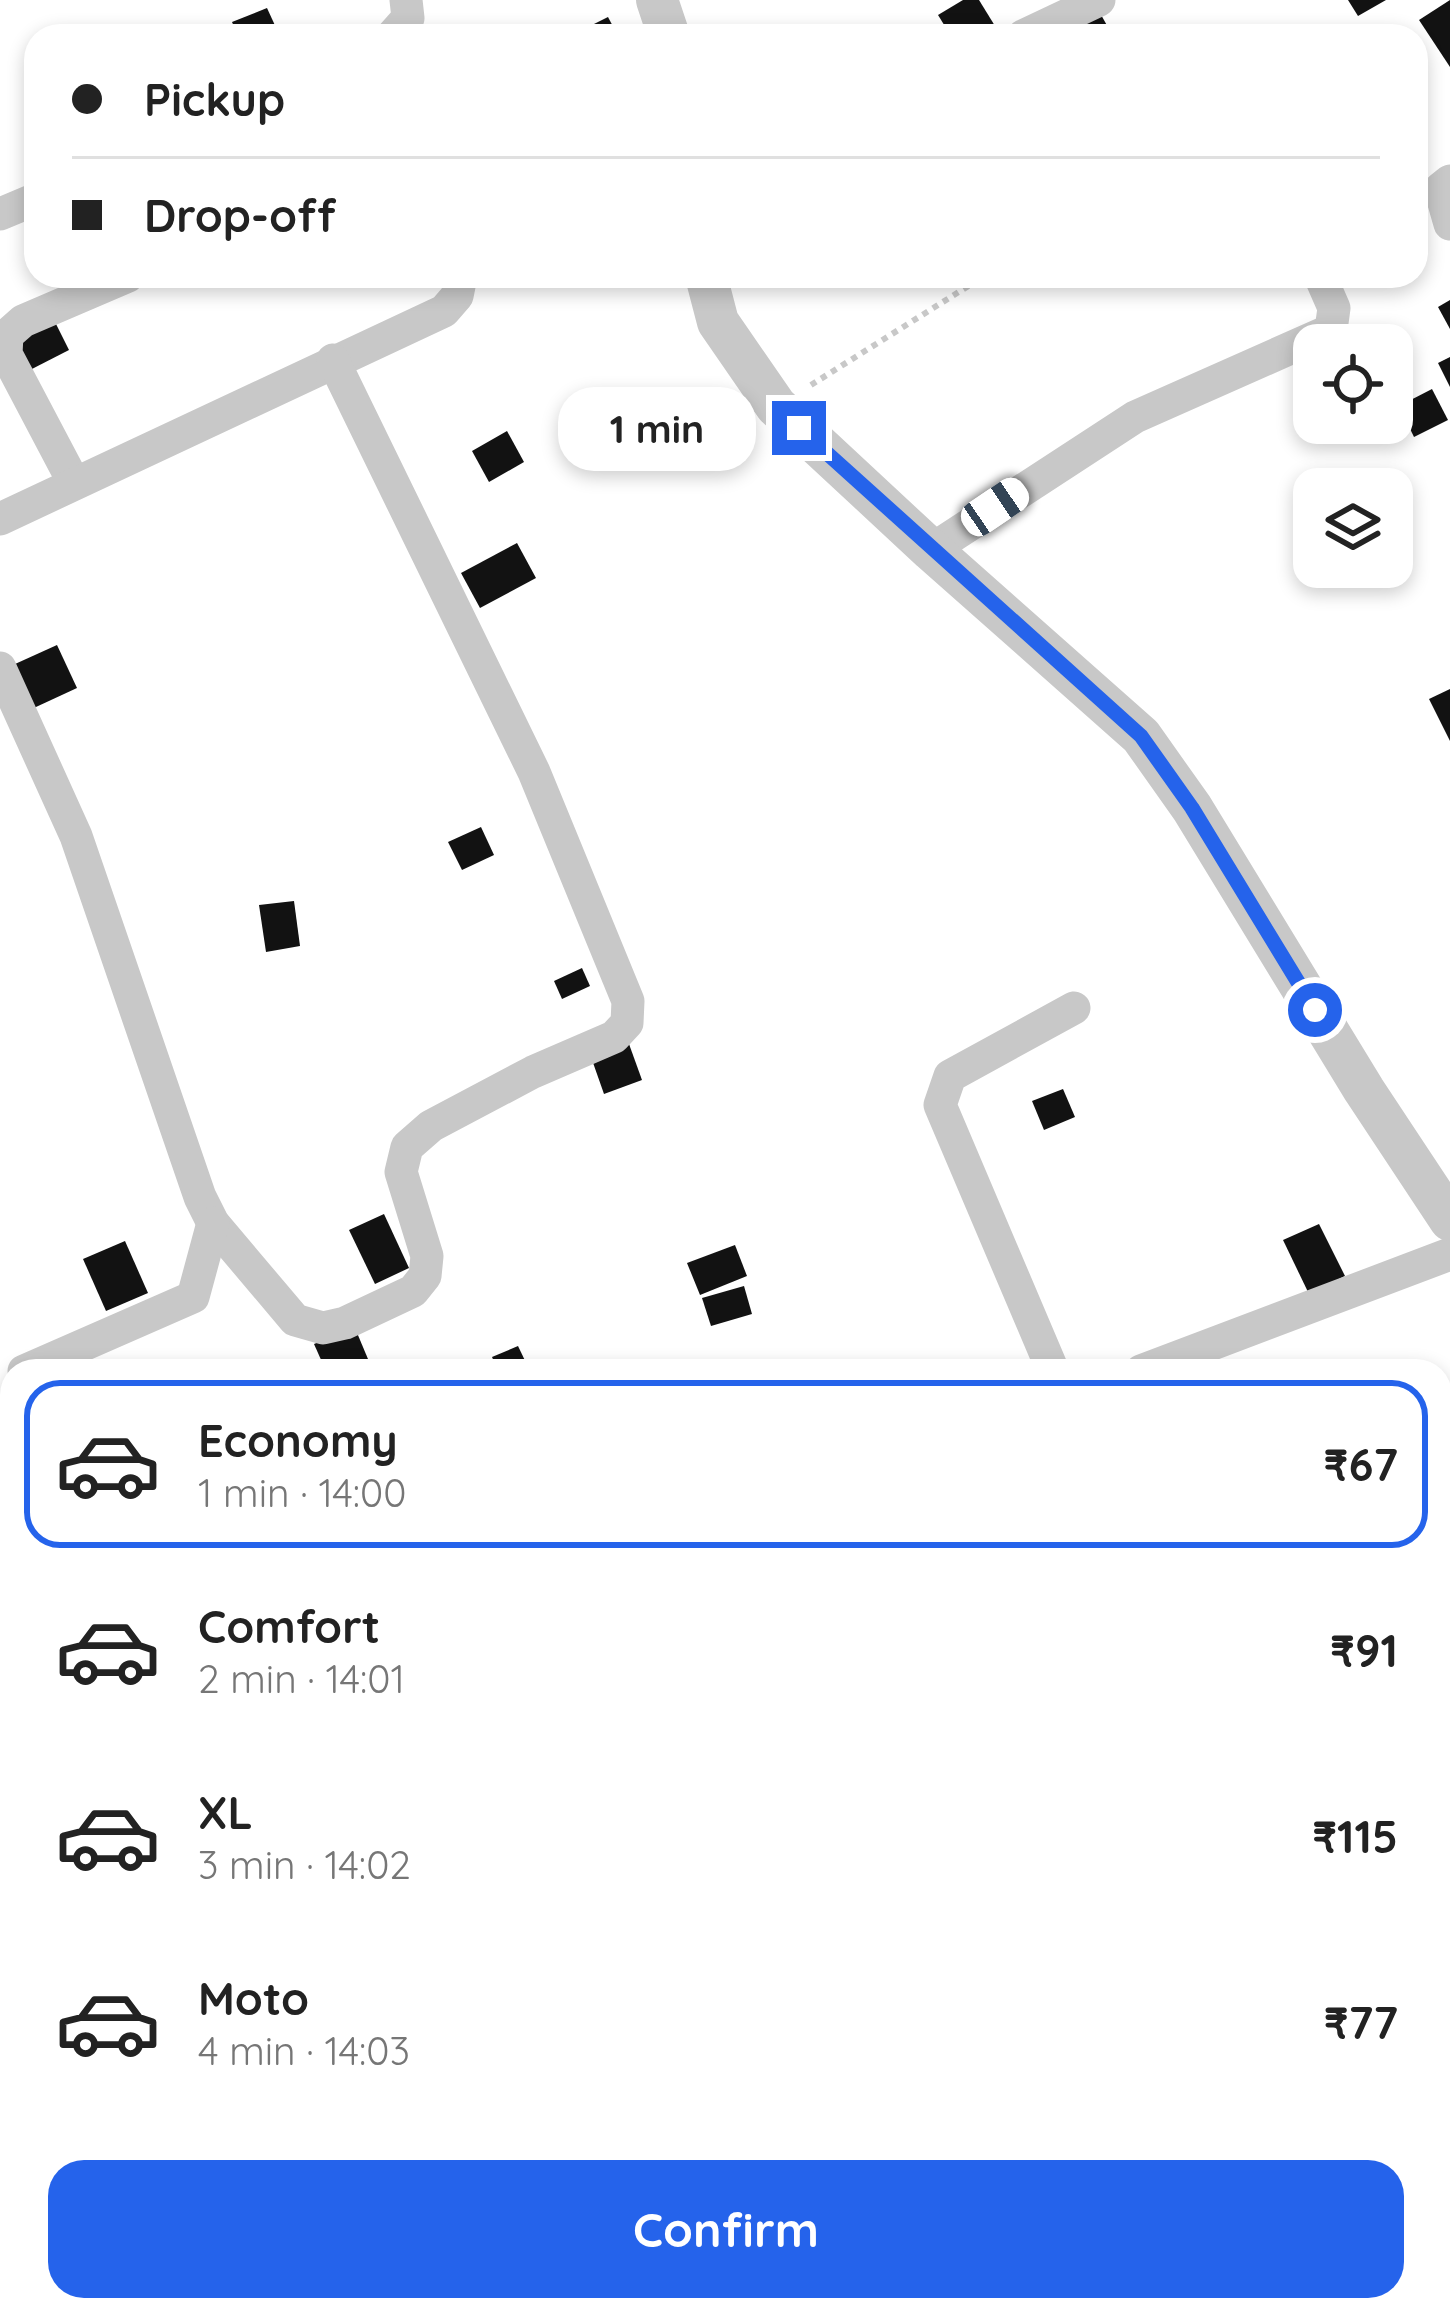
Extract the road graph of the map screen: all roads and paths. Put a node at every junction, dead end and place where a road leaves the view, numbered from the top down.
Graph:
1 (1099, 0) edge
2 (1048, 24) edge
3 (1435, 190) edge
4 (1450, 224) edge
5 (100, 288) edge
6 (459, 288) edge
7 (709, 288) edge
8 (967, 288) edge
9 (1325, 288) edge
10 (333, 360) junction
11 (776, 406) junction
12 (74, 483) junction
13 (0, 519) edge
14 (931, 550) junction
15 (0, 668) edge
16 (1074, 1008) dead end
17 (1450, 1220) edge
18 (213, 1223) junction
19 (1450, 1254) edge
20 (51, 1359) edge
21 (1048, 1359) edge
22 (1173, 1359) edge

1 - 2 street
3 - 4 street
5 - 12 street
6 - 10 street
7 - 11 street
8 - 11 path
9 - 14 street
10 - 12 street
10 - 18 street
11 - 14 street
12 - 13 street
14 - 17 street
15 - 18 street
16 - 21 street
18 - 20 street
19 - 22 street

